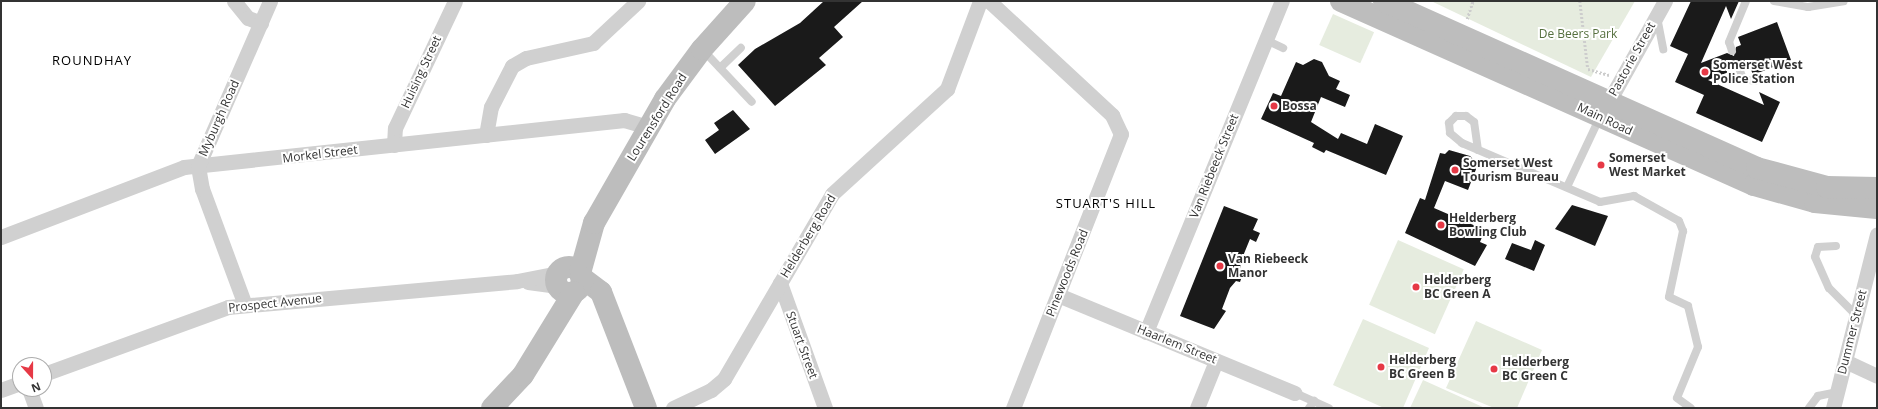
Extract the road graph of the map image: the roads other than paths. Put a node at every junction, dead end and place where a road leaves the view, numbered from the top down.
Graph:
1 (234, 1) edge
2 (270, 1) edge
3 (455, 1) edge
4 (638, 1) edge
5 (745, 1) edge
6 (980, 1) edge
7 (989, 1) edge
8 (1282, 1) edge
9 (1341, 1) edge
10 (1384, 1) edge
11 (1665, 1) edge
12 (1746, 1) edge
13 (1774, 1) edge
14 (1844, 1) edge
15 (1657, 16) junction
16 (260, 23) junction
17 (1266, 40) junction
18 (741, 48) dead end
19 (1283, 48) dead end
20 (702, 49) junction
21 (1663, 49) dead end
22 (1732, 51) dead end
23 (720, 68) junction
24 (1739, 68) dead end
25 (1755, 81) dead end
26 (752, 102) dead end
27 (1604, 110) junction
28 (649, 127) junction
29 (486, 135) junction
30 (394, 145) junction
31 (1478, 150) junction
32 (198, 166) junction
33 (1567, 187) junction
34 (1877, 188) edge
35 (1877, 208) edge
36 (592, 231) junction
37 (1877, 234) edge
38 (1, 236) edge
39 (1836, 246) dead end
40 (569, 281) junction
41 (780, 283) junction
42 (601, 292) junction
43 (1058, 295) junction
44 (245, 305) junction
45 (1856, 315) junction
46 (609, 317) junction
47 (1146, 332) junction
48 (1216, 361) junction
49 (1845, 361) junction
50 (52, 371) edge
51 (1877, 376) edge
52 (12, 386) edge
53 (1, 390) edge
54 (1837, 392) junction
55 (1295, 393) joint
56 (32, 397) edge
57 (1311, 405) edge
58 (36, 408) edge
59 (492, 408) edge
60 (646, 408) edge
61 (673, 408) edge
62 (825, 408) edge
63 (1013, 408) edge
64 (1197, 408) edge
65 (1328, 408) edge
66 (1691, 408) edge
67 (1809, 408) edge
68 (1833, 408) edge

1 - 16 street
2 - 16 street, Myburgh Road
3 - 30 street, Huising Street
4 - 29 street
5 - 20 main road, Lourensford Road
6 - 41 street, Helderberg Road
7 - 43 street, Pinewoods Road
8 - 17 street, Van Riebeeck Street
9 - 27 main road, Main Road
10 - 27 main road, Main Road
11 - 15 street, Pastorie Street
12 - 22 lane
13 - 14 lane
15 - 21 lane
15 - 27 street, Pastorie Street
16 - 32 street, Myburgh Road
17 - 19 lane
17 - 47 street, Van Riebeeck Street
18 - 23 lane
20 - 23 lane
20 - 28 main road, Lourensford Road
23 - 26 lane
24 - 25 lane
27 - 33 lane
27 - 34 main road, Main Road
27 - 35 main road, Main Road
28 - 29 street, Morkel Street
28 - 36 main road, Lourensford Road
29 - 30 street, Morkel Street
30 - 32 street, Morkel Street
31 - 31 lane
31 - 33 lane
32 - 38 street, Morkel Street
32 - 44 street, Myburgh Road
33 - 66 lane
36 - 40 main road, Lourensford Road
36 - 42 main road
37 - 45 street, Dummer Street
39 - 45 lane
40 - 42 main road
40 - 44 street, Prospect Avenue
40 - 46 main road
40 - 59 main road, Lourensford Road
41 - 61 street, Helderberg Road
41 - 62 street, Stuart Street
42 - 46 main road
43 - 47 street, Haarlem Street
43 - 63 street, Pinewoods Road
44 - 50 street, Prospect Avenue
45 - 49 street, Dummer Street
46 - 60 main road
47 - 48 street, Haarlem Street
48 - 55 street, Haarlem Street
48 - 64 street
49 - 51 street
49 - 54 street, Dummer Street
52 - 53 street
54 - 67 lane
54 - 68 street, Dummer Street
55 - 57 lane
56 - 58 street
57 - 65 lane

